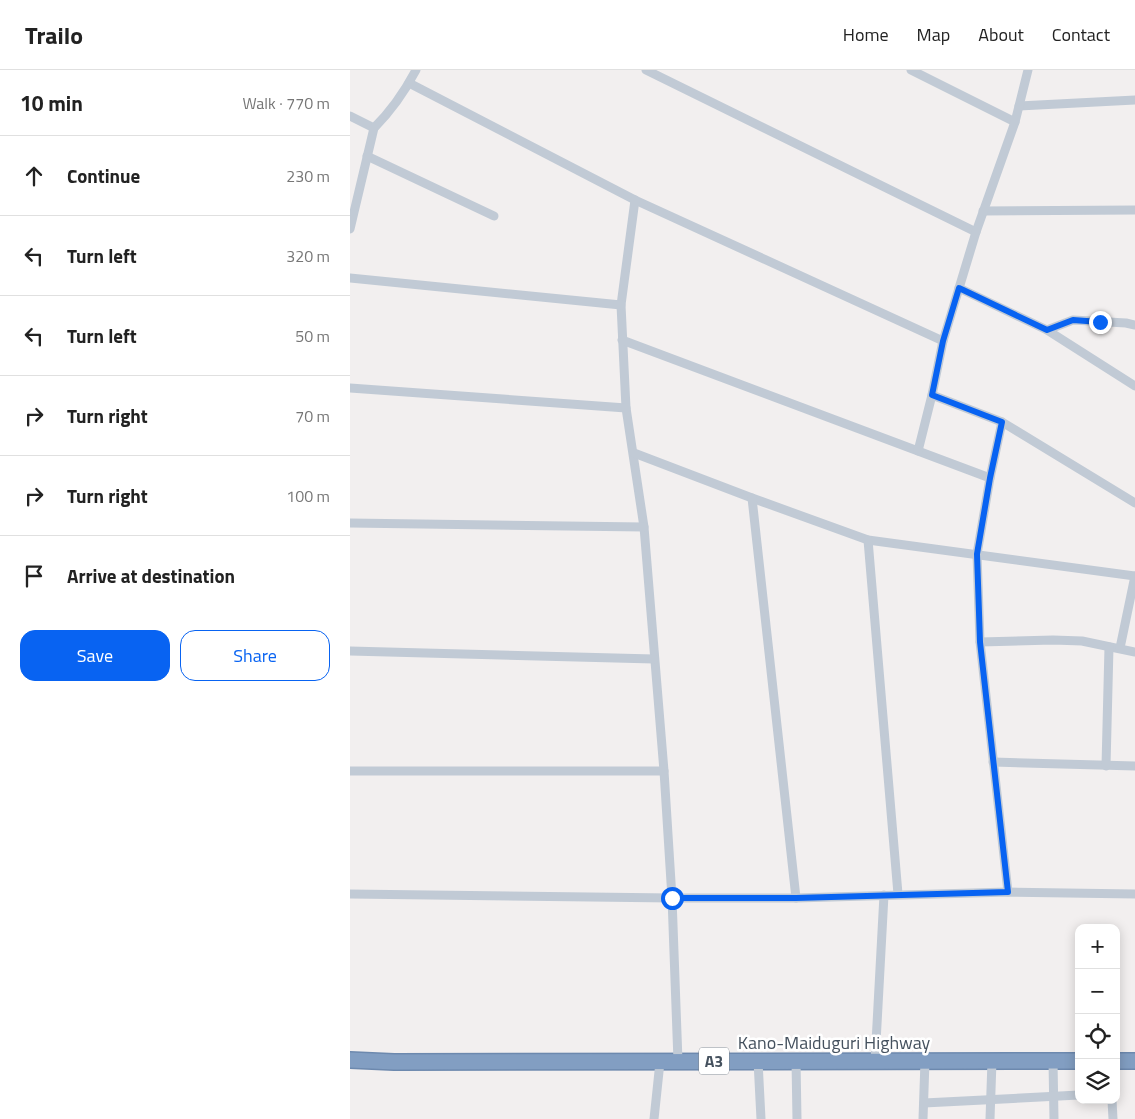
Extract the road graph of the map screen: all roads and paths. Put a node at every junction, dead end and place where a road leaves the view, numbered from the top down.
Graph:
1 (416, 70) edge
2 (646, 70) edge
3 (911, 70) edge
4 (1028, 70) edge
5 (409, 83) junction
6 (1135, 100) edge
7 (1019, 106) junction
8 (350, 116) edge
9 (1015, 122) junction
10 (374, 128) junction
11 (367, 156) junction
12 (635, 200) junction
13 (1135, 210) edge
14 (983, 211) junction
15 (494, 216) dead end
16 (350, 229) edge
17 (976, 232) junction
18 (350, 278) edge
19 (959, 288) junction
20 (621, 305) junction
21 (1135, 325) edge
22 (1047, 330) junction
23 (622, 340) junction
24 (943, 341) junction
25 (1135, 386) edge
26 (350, 388) edge
27 (932, 395) junction
28 (626, 408) junction
29 (1002, 422) junction
30 (918, 451) junction
31 (634, 453) junction
32 (990, 478) junction
33 (752, 498) junction
34 (1135, 502) edge
35 (350, 523) edge
36 (644, 526) junction
37 (868, 540) junction
38 (977, 554) junction
39 (1135, 576) edge
40 (980, 642) junction
41 (1109, 646) junction
42 (1120, 648) junction
43 (350, 651) edge
44 (1135, 652) edge
45 (654, 658) junction
46 (993, 762) junction
47 (1106, 766) junction
48 (1135, 766) edge
49 (664, 770) junction
50 (350, 771) edge
51 (1008, 892) junction
52 (350, 894) edge
53 (898, 894) junction
54 (1135, 894) edge
55 (884, 895) junction
56 (672, 898) junction
57 (796, 898) junction
58 (350, 1060) edge
59 (875, 1061) junction
60 (925, 1061) junction
61 (992, 1061) junction
62 (1053, 1061) junction
63 (1075, 1061) edge
64 (1120, 1061) edge
65 (1135, 1061) edge
66 (660, 1062) junction
67 (678, 1062) junction
68 (758, 1062) junction
69 (796, 1062) junction
70 (1054, 1096) junction
71 (1075, 1096) edge
72 (991, 1100) junction
73 (924, 1103) junction
74 (1112, 1104) edge
75 (654, 1119) edge
76 (761, 1119) edge
77 (797, 1119) edge
78 (923, 1119) edge
79 (990, 1119) edge
80 (1054, 1119) edge
81 (1113, 1119) edge

1 - 5 street
2 - 17 street
3 - 9 street
4 - 7 street
5 - 10 street
5 - 12 street
6 - 7 street
7 - 9 street
8 - 10 street
9 - 14 street
10 - 11 street
11 - 15 street
11 - 16 street
12 - 20 street
12 - 24 street
13 - 14 street
14 - 17 street
17 - 19 street
18 - 20 street
19 - 22 street
19 - 24 street
20 - 23 street
21 - 22 street
22 - 25 street
23 - 28 street
23 - 30 street
24 - 27 street
26 - 28 street
27 - 29 street
27 - 30 street
28 - 31 street
29 - 32 street
29 - 34 street
30 - 32 street
31 - 33 street
31 - 36 street
32 - 38 street
33 - 37 street
33 - 57 street
35 - 36 street
36 - 45 street
37 - 38 street
37 - 53 street
38 - 39 street
38 - 40 street
39 - 42 street
40 - 41 street
40 - 46 street
41 - 42 street
41 - 47 street
42 - 44 street
43 - 45 street
45 - 49 street
46 - 47 street
46 - 51 street
47 - 48 street
49 - 50 street
49 - 56 street
51 - 53 street
51 - 54 street
52 - 56 street
53 - 55 street
55 - 57 street
55 - 59 street
56 - 57 street
56 - 67 street
58 - 66 highway, Kano-Maiduguri Highway / A3
59 - 60 highway, Kano-Maiduguri Highway / A3
59 - 69 highway, Kano-Maiduguri Highway / A3
60 - 61 highway, Kano-Maiduguri Highway / A3
60 - 73 street
61 - 62 highway, Kano-Maiduguri Highway / A3
61 - 72 street
62 - 63 highway, Kano-Maiduguri Highway / A3
62 - 70 street
64 - 65 highway
66 - 67 highway, Kano-Maiduguri Highway / A3
66 - 75 street
67 - 68 highway, Kano-Maiduguri Highway / A3
68 - 69 highway, Kano-Maiduguri Highway / A3
68 - 76 street
69 - 77 street
70 - 71 street
70 - 72 street
70 - 80 street
72 - 73 street
72 - 79 street
73 - 78 street
74 - 81 street

